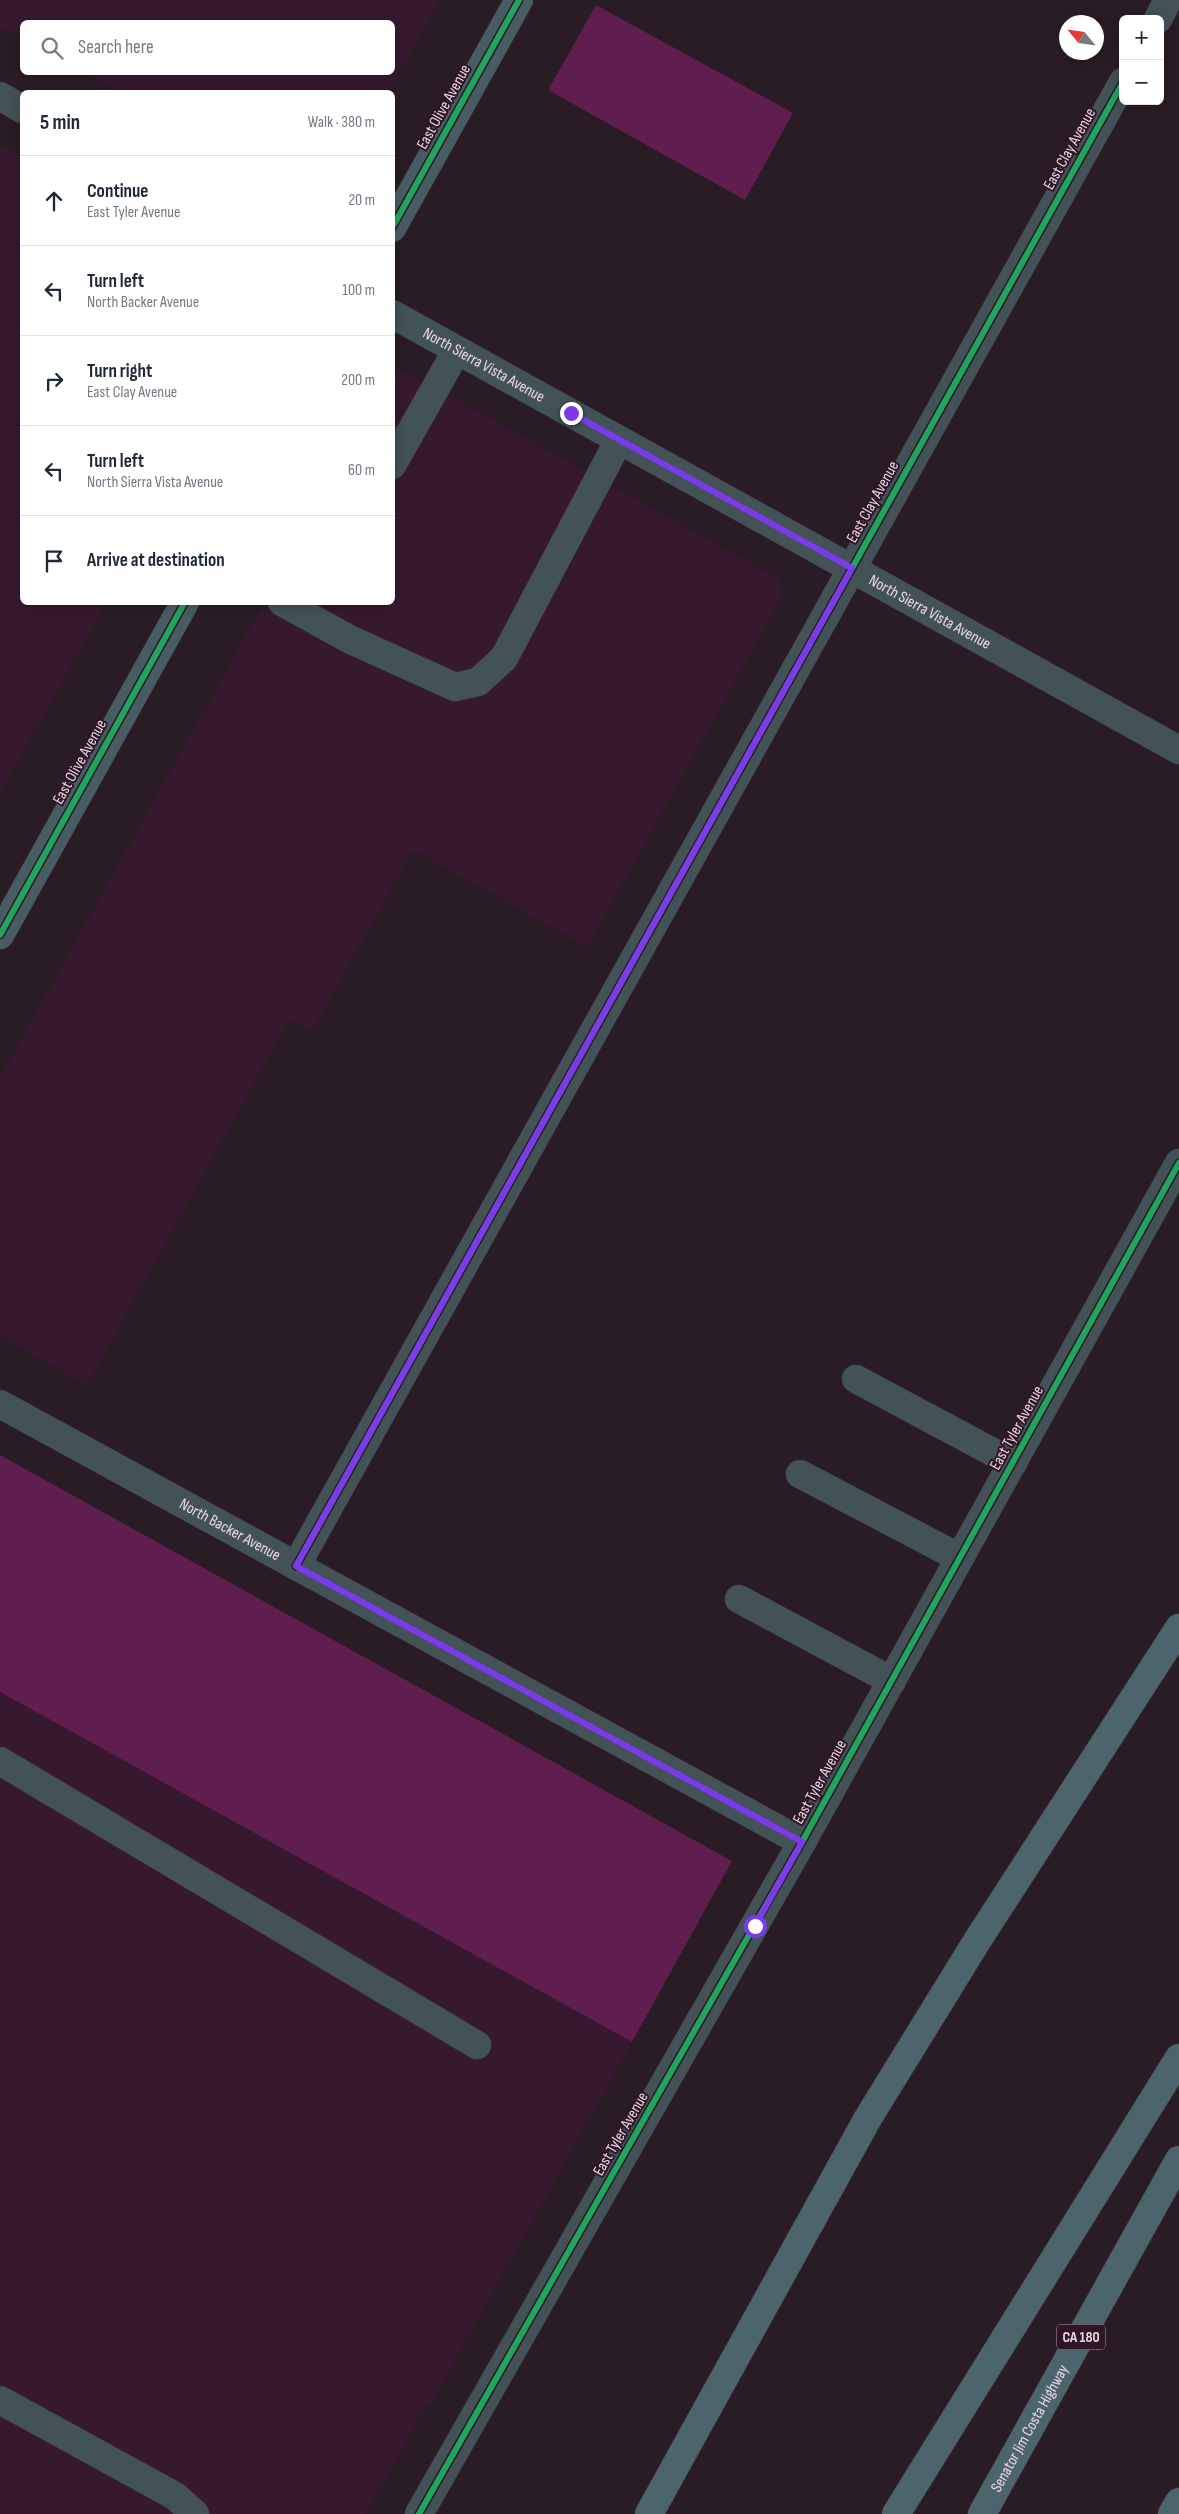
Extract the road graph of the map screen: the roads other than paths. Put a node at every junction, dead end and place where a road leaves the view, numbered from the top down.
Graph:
1 (519, 0) edge
2 (1168, 0) edge
3 (1160, 15) edge
4 (1119, 89) edge
5 (0, 96) edge
6 (20, 108) edge
7 (395, 223) edge
8 (395, 316) edge
9 (457, 350) junction
10 (619, 440) junction
11 (395, 460) edge
12 (852, 568) junction
13 (183, 605) edge
14 (294, 605) edge
15 (311, 609) edge
16 (1179, 750) edge
17 (0, 935) edge
18 (1179, 1163) edge
19 (856, 1379) dead end
20 (0, 1404) edge
21 (1013, 1463) junction
22 (800, 1474) dead end
23 (960, 1558) junction
24 (296, 1566) junction
25 (739, 1599) dead end
26 (1179, 1628) edge
27 (892, 1681) junction
28 (0, 1761) edge
29 (802, 1842) junction
30 (477, 2045) dead end
31 (1179, 2058) edge
32 (1179, 2160) edge
33 (0, 2400) edge
34 (1179, 2502) edge
35 (195, 2514) edge
36 (419, 2514) edge
37 (649, 2514) edge
38 (896, 2514) edge
39 (982, 2514) edge
40 (1172, 2514) edge

1 - 7 main road, East Olive Avenue
2 - 3 street
4 - 12 street, East Clay Avenue
5 - 6 street
8 - 9 street, North Sierra Vista Avenue
9 - 10 street, North Sierra Vista Avenue
9 - 11 street
10 - 12 street, North Sierra Vista Avenue
10 - 15 street
12 - 16 street, North Sierra Vista Avenue
12 - 24 street, East Clay Avenue
13 - 17 main road, East Olive Avenue
14 - 15 street
18 - 21 street, East Tyler Avenue
19 - 21 street
20 - 24 street, North Backer Avenue
21 - 23 street, East Tyler Avenue
22 - 23 street
23 - 27 street, East Tyler Avenue
24 - 29 street, North Backer Avenue
25 - 27 street
26 - 37 highway
27 - 29 street, East Tyler Avenue
28 - 30 street
29 - 36 street, East Tyler Avenue
31 - 38 highway
32 - 39 highway, Senator Jim Costa Highway / CA 180
33 - 35 street
34 - 40 highway

